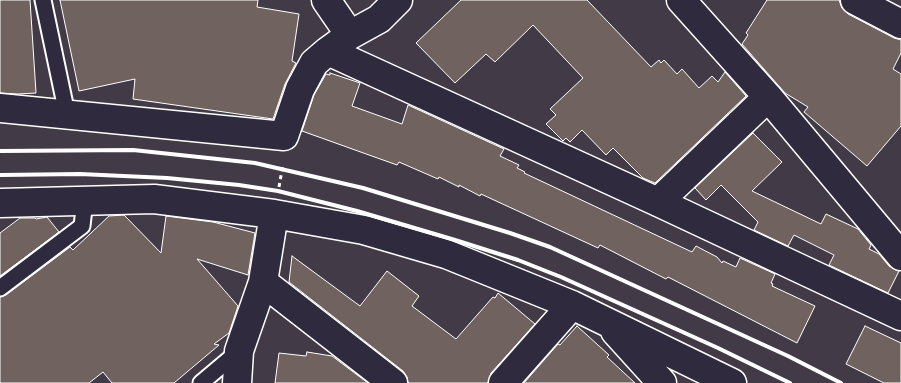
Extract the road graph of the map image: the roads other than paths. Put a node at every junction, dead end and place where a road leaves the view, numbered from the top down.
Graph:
1 (43, 0) edge
2 (326, 0) edge
3 (398, 0) edge
4 (682, 0) edge
5 (854, 0) edge
6 (901, 24) edge
7 (350, 35) junction
8 (328, 50) junction
9 (768, 97) junction
10 (0, 108) edge
11 (66, 114) junction
12 (85, 200) junction
13 (658, 202) junction
14 (0, 203) edge
15 (274, 214) junction
16 (901, 256) edge
17 (262, 282) junction
18 (0, 288) edge
19 (572, 305) junction
20 (901, 316) edge
21 (606, 320) junction
22 (239, 351) junction
23 (201, 383) edge
24 (237, 383) edge
25 (393, 383) edge
26 (503, 383) edge
27 (662, 383) edge
28 (732, 383) edge

1 - 11 lane
2 - 7 street
3 - 7 street
4 - 9 street
5 - 6 street
7 - 8 street
8 - 11 street
8 - 13 street
9 - 13 street
9 - 16 street
10 - 11 street
12 - 14 street
12 - 15 street
12 - 18 lane
13 - 20 street
15 - 17 street
15 - 19 street
17 - 22 street
17 - 25 street
19 - 21 street
19 - 26 street
21 - 27 street
21 - 28 street
22 - 23 lane
22 - 24 street

